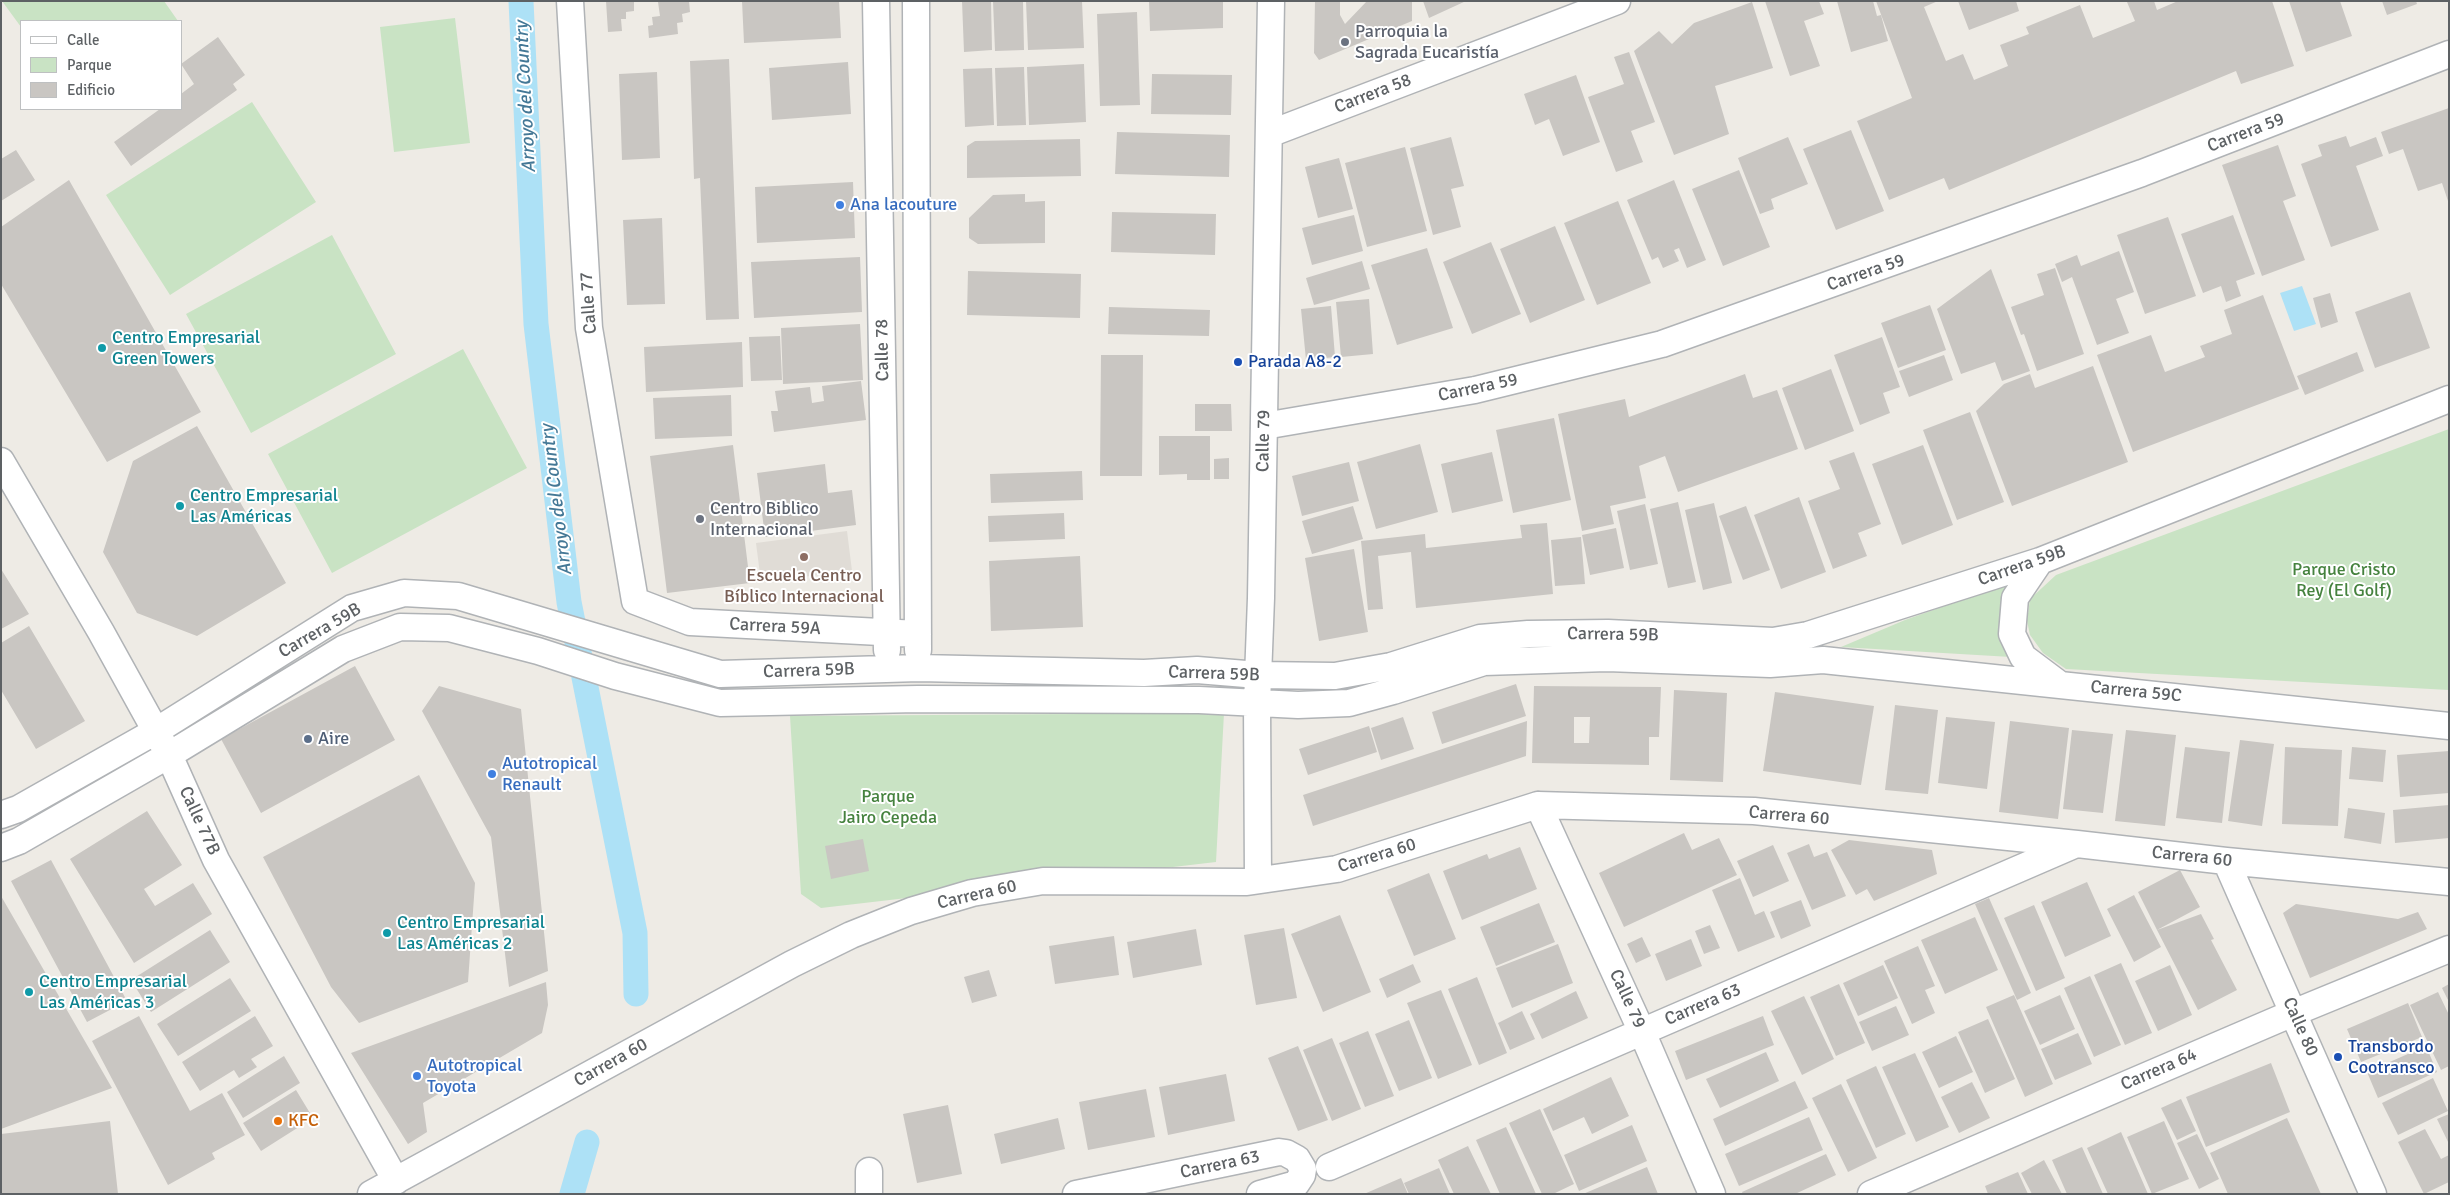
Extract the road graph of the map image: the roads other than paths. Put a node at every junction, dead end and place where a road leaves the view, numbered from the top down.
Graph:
1 (570, 1) edge
2 (876, 1) edge
3 (916, 1) edge
4 (1272, 1) edge
5 (1617, 1) edge
6 (2449, 54) edge
7 (1269, 134) junction
8 (2449, 399) edge
9 (1264, 426) junction
10 (1, 461) edge
11 (2040, 561) junction
12 (635, 602) joint
13 (888, 634) junction
14 (918, 634) junction
15 (1607, 646) junction
16 (1824, 660) joint
17 (886, 668) junction
18 (918, 668) junction
19 (1258, 675) junction
20 (2059, 684) junction
21 (887, 699) junction
22 (918, 699) junction
23 (1257, 704) junction
24 (2449, 726) edge
25 (156, 731) junction
26 (169, 755) junction
27 (1538, 806) junction
28 (1, 815) edge
29 (2077, 844) junction
30 (1, 848) edge
31 (2226, 861) junction
32 (1258, 880) junction
33 (2449, 882) edge
34 (2449, 949) edge
35 (2293, 1013) junction
36 (1642, 1032) junction
37 (1329, 1167) dead end
38 (396, 1181) junction
39 (1306, 1187) edge
40 (371, 1194) edge
41 (1076, 1194) edge
42 (1260, 1194) edge
43 (1712, 1194) edge
44 (1871, 1194) edge
45 (2373, 1194) edge

1 - 12 street, Calle 77
2 - 13 street, Calle 78
3 - 14 street, Calle 78
4 - 7 street, Calle 79
5 - 7 street, Carrera 58
6 - 9 street, Carrera 59
7 - 9 street, Calle 79
8 - 11 street, Carrera 59B
9 - 19 street, Calle 79
10 - 25 street, Calle 77B
11 - 15 street, Carrera 59B
11 - 20 street
12 - 13 street, Carrera 59A
13 - 14 street, Carrera 59A
13 - 17 street, Calle 78
14 - 18 street, Calle 78
15 - 16 street, Carrera 59B
15 - 19 street, Carrera 59B
15 - 23 street, Carrera 59B
16 - 20 street, Carrera 59C
17 - 18 street, Carrera 59B
17 - 21 street, Calle 78
17 - 25 street, Carrera 59B
18 - 19 street, Carrera 59B
18 - 22 street, Calle 78
19 - 23 street, Calle 79
20 - 24 street, Carrera 59C
21 - 22 street, Carrera 59B
21 - 26 street, Carrera 59B
22 - 23 street, Carrera 59B
23 - 32 street, Calle 79
25 - 26 street, Calle 77B
25 - 28 street, Carrera 59B
26 - 30 street, Carrera 59B
26 - 38 street, Calle 77B
27 - 29 street, Carrera 60
27 - 32 street, Carrera 60
27 - 36 street, Calle 79
29 - 31 street, Carrera 60
29 - 36 street, Carrera 63
31 - 33 street, Carrera 60
31 - 35 street, Calle 80
32 - 38 street, Carrera 60
34 - 35 street, Carrera 64
35 - 44 street, Carrera 64
35 - 45 street, Calle 80
36 - 37 street, Carrera 63
36 - 43 street, Calle 79
38 - 40 street, Carrera 60
39 - 41 street, Carrera 63
39 - 42 street, Carrera 63

